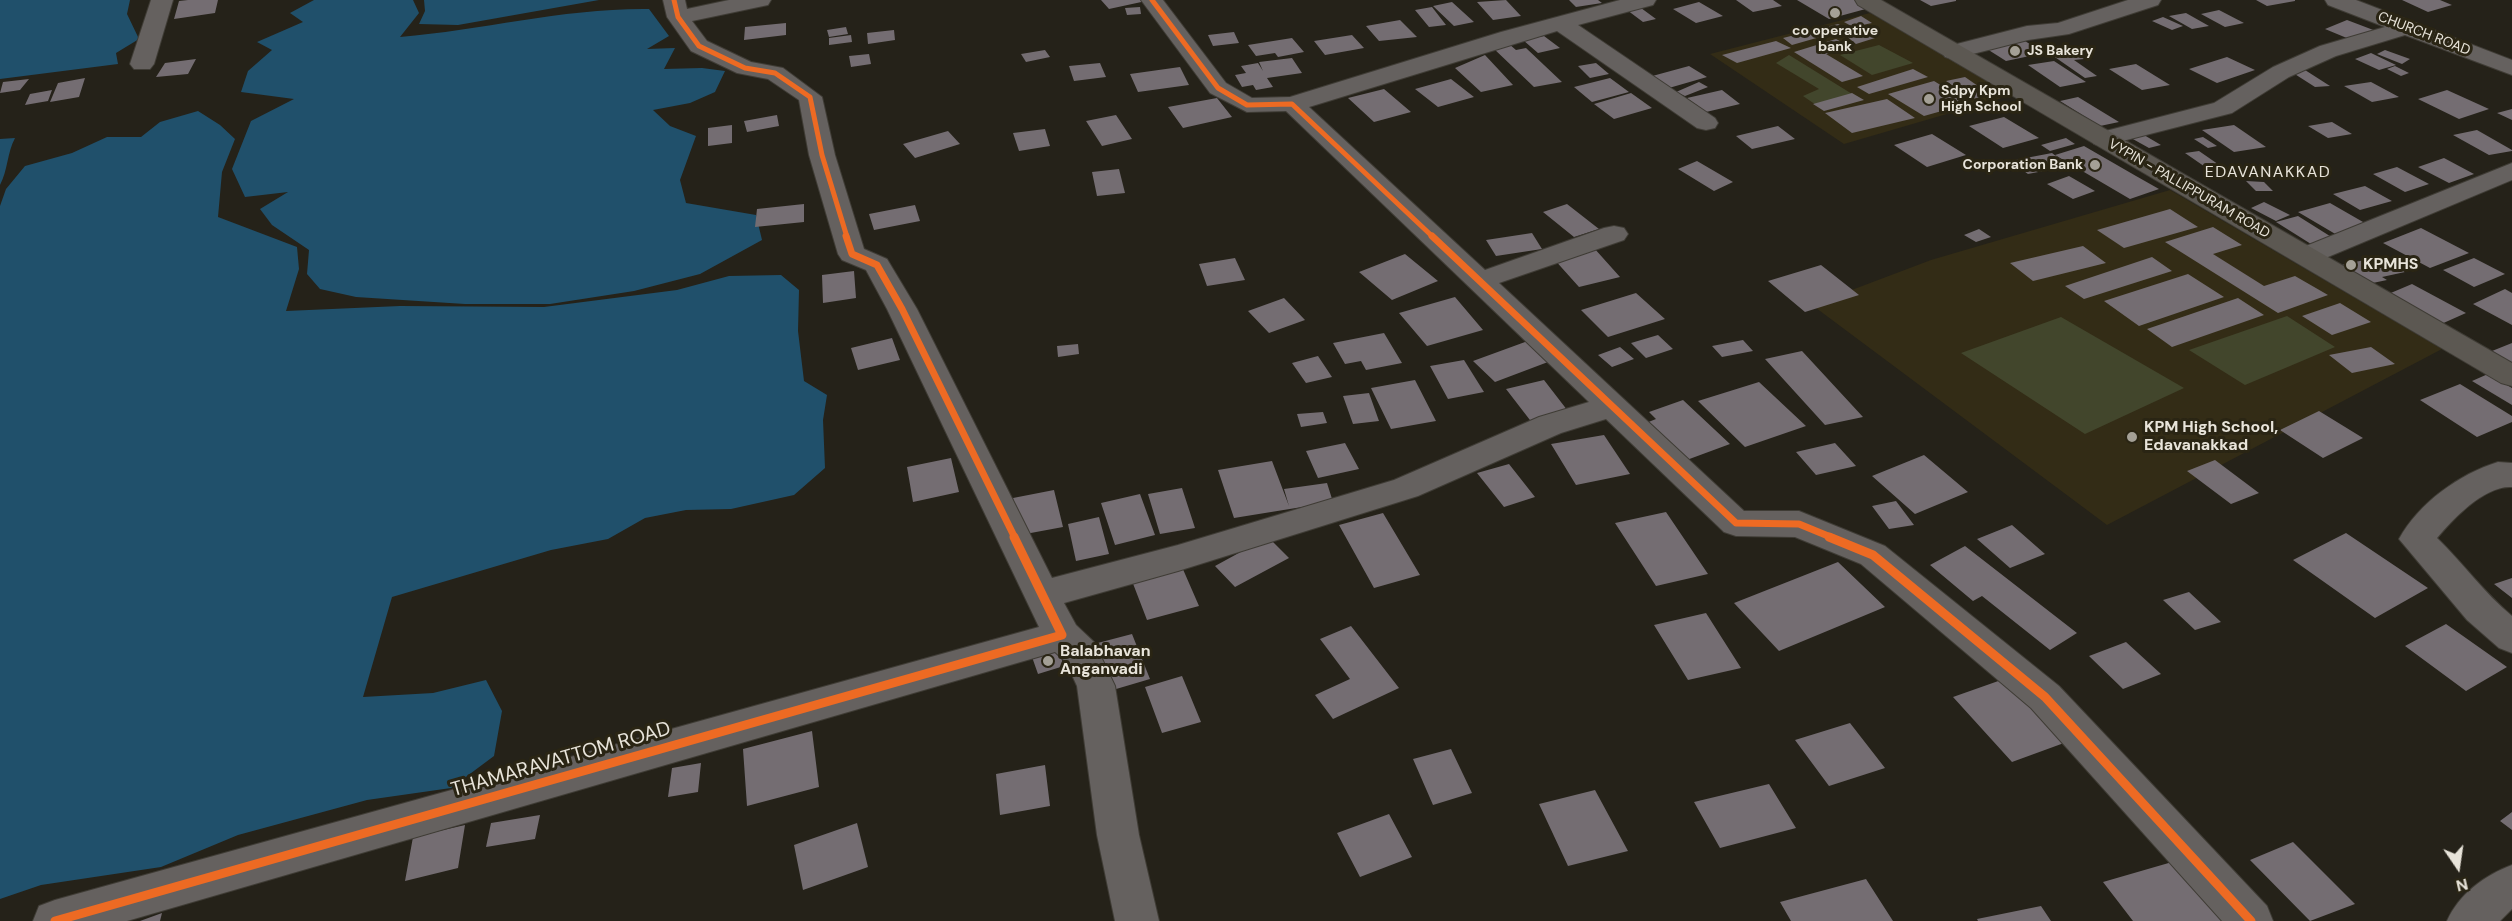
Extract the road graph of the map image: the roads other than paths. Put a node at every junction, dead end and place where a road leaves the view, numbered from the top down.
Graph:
1 (162, 0) edge
2 (760, 0) edge
3 (1152, 0) edge
4 (1645, 0) edge
5 (1866, 0) edge
6 (2150, 0) edge
7 (2336, 0) edge
8 (676, 9) edge
9 (1561, 23) junction
10 (2407, 27) junction
11 (1953, 52) junction
12 (142, 64) dead end
13 (2512, 68) edge
14 (1292, 104) junction
15 (1706, 123) dead end
16 (2103, 140) junction
17 (2512, 171) edge
18 (1614, 234) dead end
19 (2306, 256) junction
20 (1479, 281) junction
21 (2512, 376) edge
22 (1612, 406) junction
23 (2512, 475) edge
24 (1054, 617) junction
25 (2512, 638) edge
26 (2512, 885) edge
27 (55, 921) edge
28 (1137, 921) edge
29 (2251, 921) edge
30 (2469, 921) edge

1 - 12 street
2 - 8 street
3 - 14 street
4 - 9 street
5 - 11 main road, VYPIN - PALLIPPURAM ROAD
6 - 11 street
7 - 10 street, CHURCH ROAD
8 - 24 street
9 - 14 street
9 - 15 street
10 - 13 street, CHURCH ROAD
10 - 16 street
11 - 16 main road, VYPIN - PALLIPPURAM ROAD
14 - 20 street
16 - 19 main road, VYPIN - PALLIPPURAM ROAD
17 - 19 street
18 - 20 street
19 - 21 main road, VYPIN - PALLIPPURAM ROAD
20 - 22 street
22 - 24 street, THAMARAVATTOM ROAD
22 - 29 street
23 - 25 street
24 - 27 street, THAMARAVATTOM ROAD
24 - 28 street
26 - 30 street

